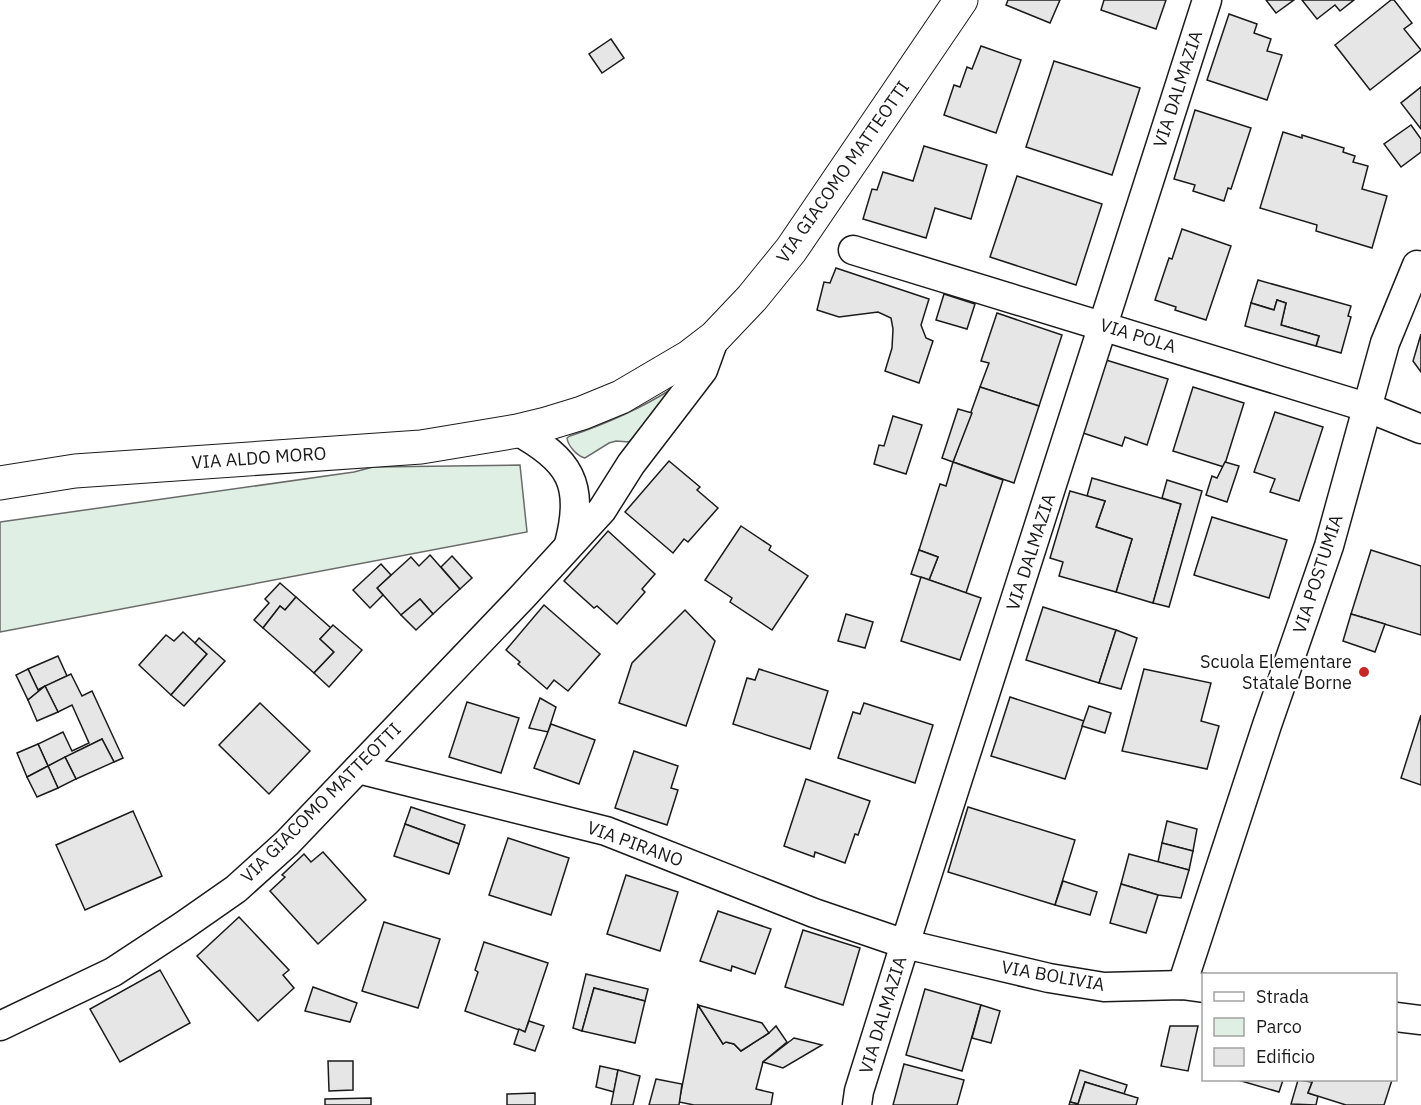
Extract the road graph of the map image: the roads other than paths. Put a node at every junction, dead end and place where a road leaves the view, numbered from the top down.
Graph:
1 (961, 0) edge
2 (1207, 0) edge
3 (853, 250) dead end
4 (1417, 265) dead end
5 (1103, 325) junction
6 (715, 337) junction
7 (1366, 407) junction
8 (1421, 429) edge
9 (517, 431) junction
10 (0, 483) edge
11 (569, 544) junction
12 (358, 769) junction
13 (905, 944) junction
14 (1193, 986) edge
15 (1397, 1017) edge
16 (1421, 1020) edge
17 (0, 1026) edge
18 (857, 1105) edge

1 - 6 street, VIA GIACOMO MATTEOTTI
2 - 5 street, VIA DALMAZIA
3 - 5 street, VIA POLA
4 - 7 street, VIA POSTUMIA
5 - 7 street, VIA POLA
5 - 13 street, VIA DALMAZIA
6 - 9 street, VIA GIACOMO MATTEOTTI
6 - 11 street, VIA GIACOMO MATTEOTTI
7 - 8 street, VIA POLA
7 - 14 street, VIA POSTUMIA
9 - 10 street, VIA ALDO MORO
9 - 11 street
11 - 12 street, VIA GIACOMO MATTEOTTI
12 - 13 street, VIA PIRANO
12 - 17 street, VIA GIACOMO MATTEOTTI
13 - 14 street, VIA BOLIVIA
13 - 18 street, VIA DALMAZIA
15 - 16 street

